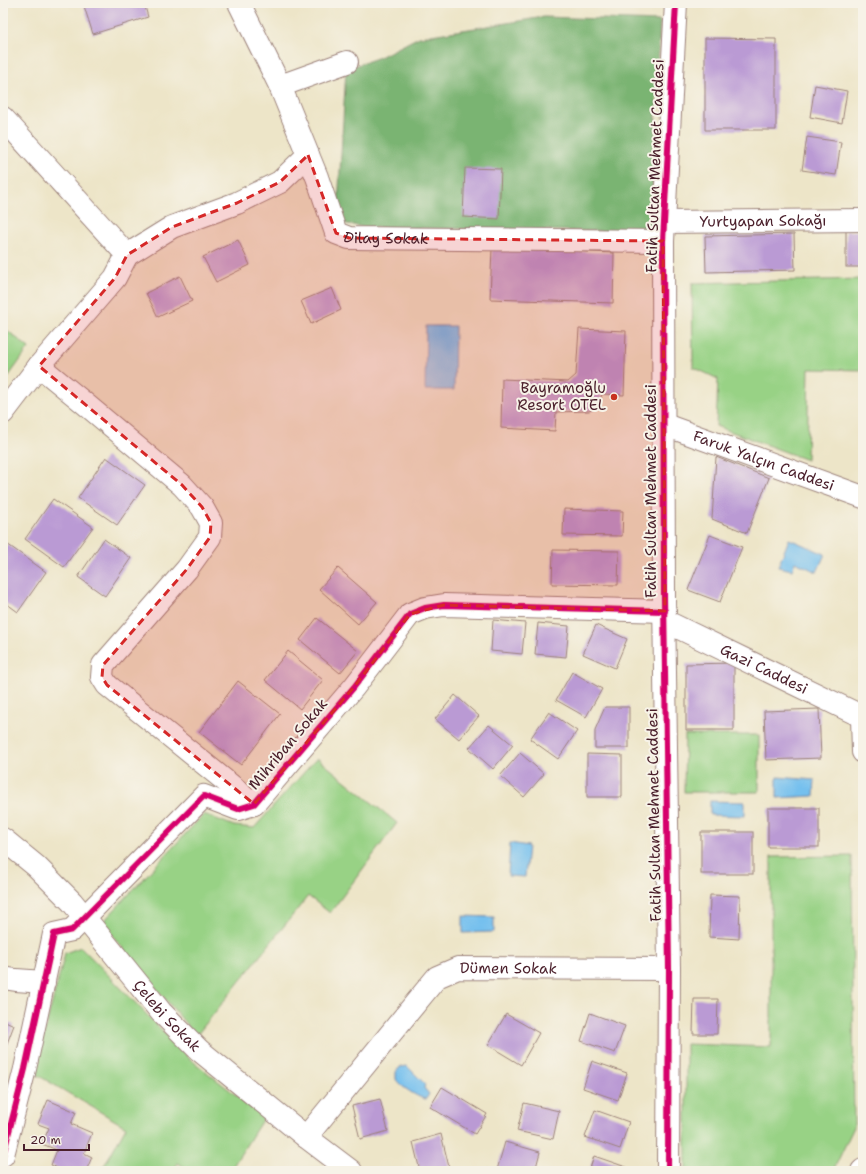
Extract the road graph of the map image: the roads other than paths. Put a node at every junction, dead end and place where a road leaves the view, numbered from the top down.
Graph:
1 (239, 3) edge
2 (676, 3) edge
3 (347, 62) dead end
4 (280, 86) junction
5 (3, 118) edge
6 (308, 155) junction
7 (863, 220) edge
8 (664, 232) junction
9 (127, 255) junction
10 (39, 366) junction
11 (3, 413) edge
12 (664, 424) junction
13 (863, 497) edge
14 (665, 616) junction
15 (862, 717) edge
16 (863, 752) edge
17 (254, 804) junction
18 (3, 839) edge
19 (85, 918) junction
20 (669, 969) junction
21 (3, 978) edge
22 (44, 982) junction
23 (306, 1137) junction
24 (3, 1155) edge
25 (351, 1171) edge
26 (668, 1171) edge

1 - 4 street, Dilay Sokak
2 - 8 street, Fatih Sultan Mehmet Caddesi
3 - 4 street
4 - 6 street, Dilay Sokak
5 - 9 street
6 - 8 street, Dilay Sokak
6 - 9 street
7 - 8 street, Yurtyapan Sokağı
8 - 12 street, Fatih Sultan Mehmet Caddesi
9 - 10 street
10 - 11 street
10 - 17 street
12 - 13 street, Faruk Yalçın Caddesi
12 - 14 street, Fatih Sultan Mehmet Caddesi
14 - 15 street, Gazi Caddesi
14 - 17 street, Mihriban Sokak
14 - 20 street, Fatih Sultan Mehmet Caddesi
15 - 16 street
17 - 19 street, Mihriban Sokak
18 - 19 street, Çelebi Sokak
19 - 22 street, Mihriban Sokak
19 - 23 street, Çelebi Sokak
20 - 23 street, Dümen Sokak
20 - 26 street, Fatih Sultan Mehmet Caddesi
21 - 22 street
22 - 24 street, Mihriban Sokak
23 - 25 street, Çelebi Sokak

